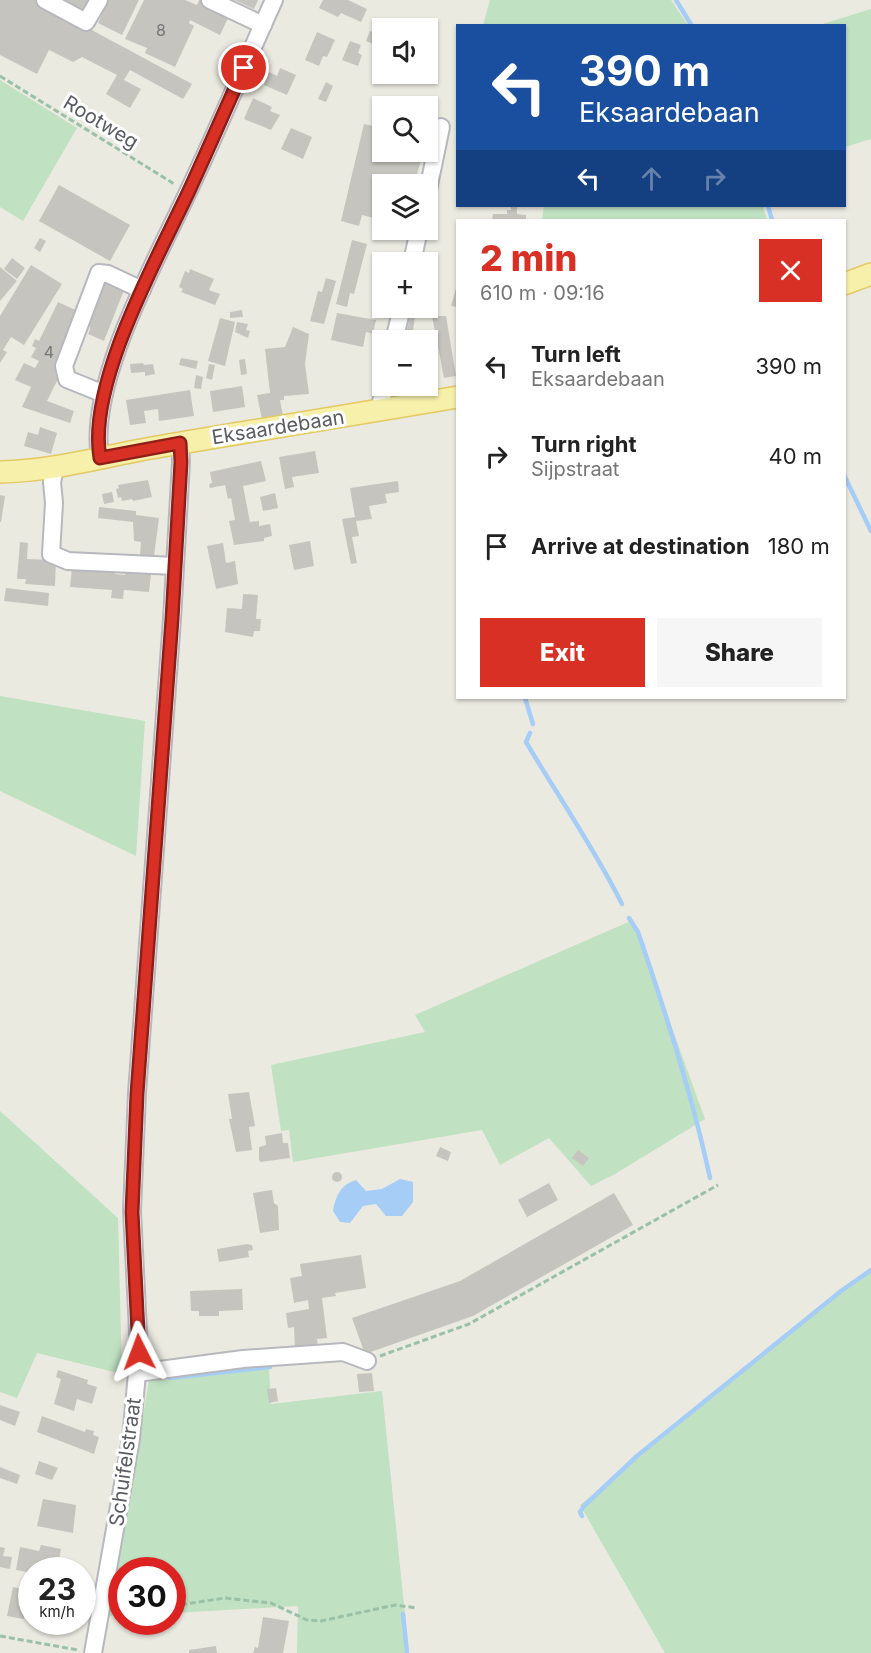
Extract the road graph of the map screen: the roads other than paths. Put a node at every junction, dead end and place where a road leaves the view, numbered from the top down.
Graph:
1 (45, 0) edge
2 (99, 0) edge
3 (210, 0) edge
4 (274, 0) edge
5 (263, 26) junction
6 (441, 127) dead end
7 (431, 174) edge
8 (871, 274) edge
9 (846, 283) edge
10 (142, 290) junction
11 (104, 393) junction
12 (382, 396) edge
13 (456, 397) edge
14 (379, 410) junction
15 (180, 443) junction
16 (100, 458) junction
17 (55, 468) junction
18 (0, 472) edge
19 (175, 566) junction
20 (367, 1361) road end
21 (137, 1373) junction
22 (87, 1652) edge

1 - 2 street
3 - 5 street
4 - 5 street
5 - 10 street
6 - 7 street
8 - 9 main road
10 - 11 street
10 - 11 street
11 - 16 street
12 - 14 street
13 - 14 main road, Eksaardebaan
14 - 15 main road, Eksaardebaan
15 - 16 main road, Eksaardebaan
15 - 19 street, Schuifelstraat
16 - 17 main road, Eksaardebaan
17 - 18 main road, Eksaardebaan
17 - 19 street
19 - 21 street, Schuifelstraat
20 - 21 street
21 - 22 street, Schuifelstraat

